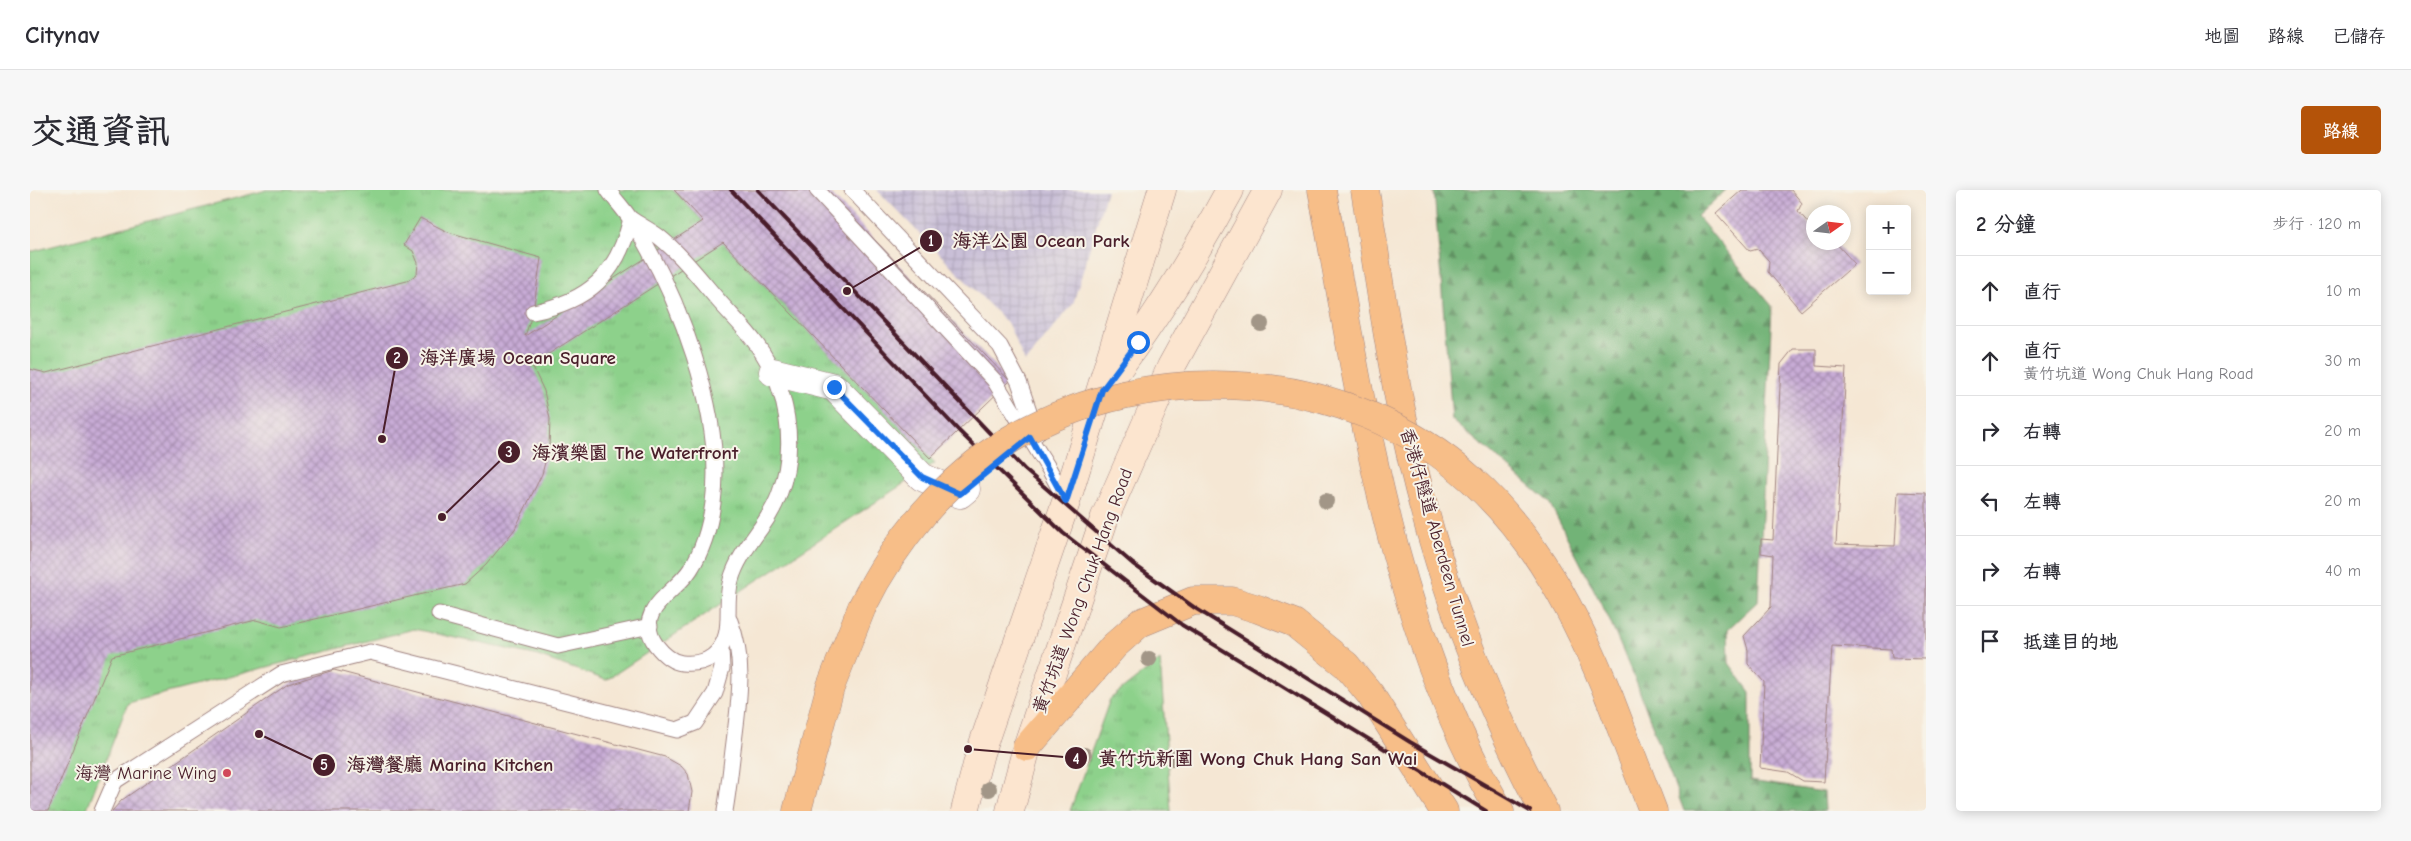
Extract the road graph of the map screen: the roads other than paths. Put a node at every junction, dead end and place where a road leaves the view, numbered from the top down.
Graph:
1 (608, 190) edge
2 (817, 190) edge
3 (852, 190) edge
4 (1162, 190) edge
5 (1230, 190) edge
6 (1268, 190) edge
7 (1322, 190) edge
8 (1365, 190) edge
9 (631, 219) junction
10 (532, 312) dead end
11 (773, 372) junction
12 (1102, 390) junction
13 (1030, 437) junction
14 (1049, 469) junction
15 (1066, 502) junction
16 (439, 614) dead end
17 (728, 617) junction
18 (650, 626) junction
19 (721, 648) junction
20 (1027, 747) junction
21 (102, 811) edge
22 (725, 811) edge
23 (797, 811) edge
24 (965, 811) edge
25 (1010, 811) edge
26 (1444, 811) edge
27 (1500, 811) edge
28 (1544, 811) edge
29 (1653, 811) edge

1 - 9 lane
2 - 13 lane
3 - 14 lane
4 - 12 main road
5 - 12 main road
6 - 20 main road, 黃竹坑道 Wong Chuk Hang Road
7 - 27 highway, 香港仔隧道 Aberdeen Tunnel
8 - 28 highway, 香港仔隧道 Aberdeen Tunnel
9 - 10 lane
9 - 11 lane
9 - 18 lane
11 - 13 street
11 - 17 lane
12 - 15 main road
13 - 14 lane
14 - 15 lane
15 - 24 main road
16 - 18 lane
17 - 19 lane
17 - 22 lane
18 - 19 lane
19 - 21 lane
20 - 25 main road, 黃竹坑道 Wong Chuk Hang Road
20 - 26 highway
23 - 29 highway, bridge

